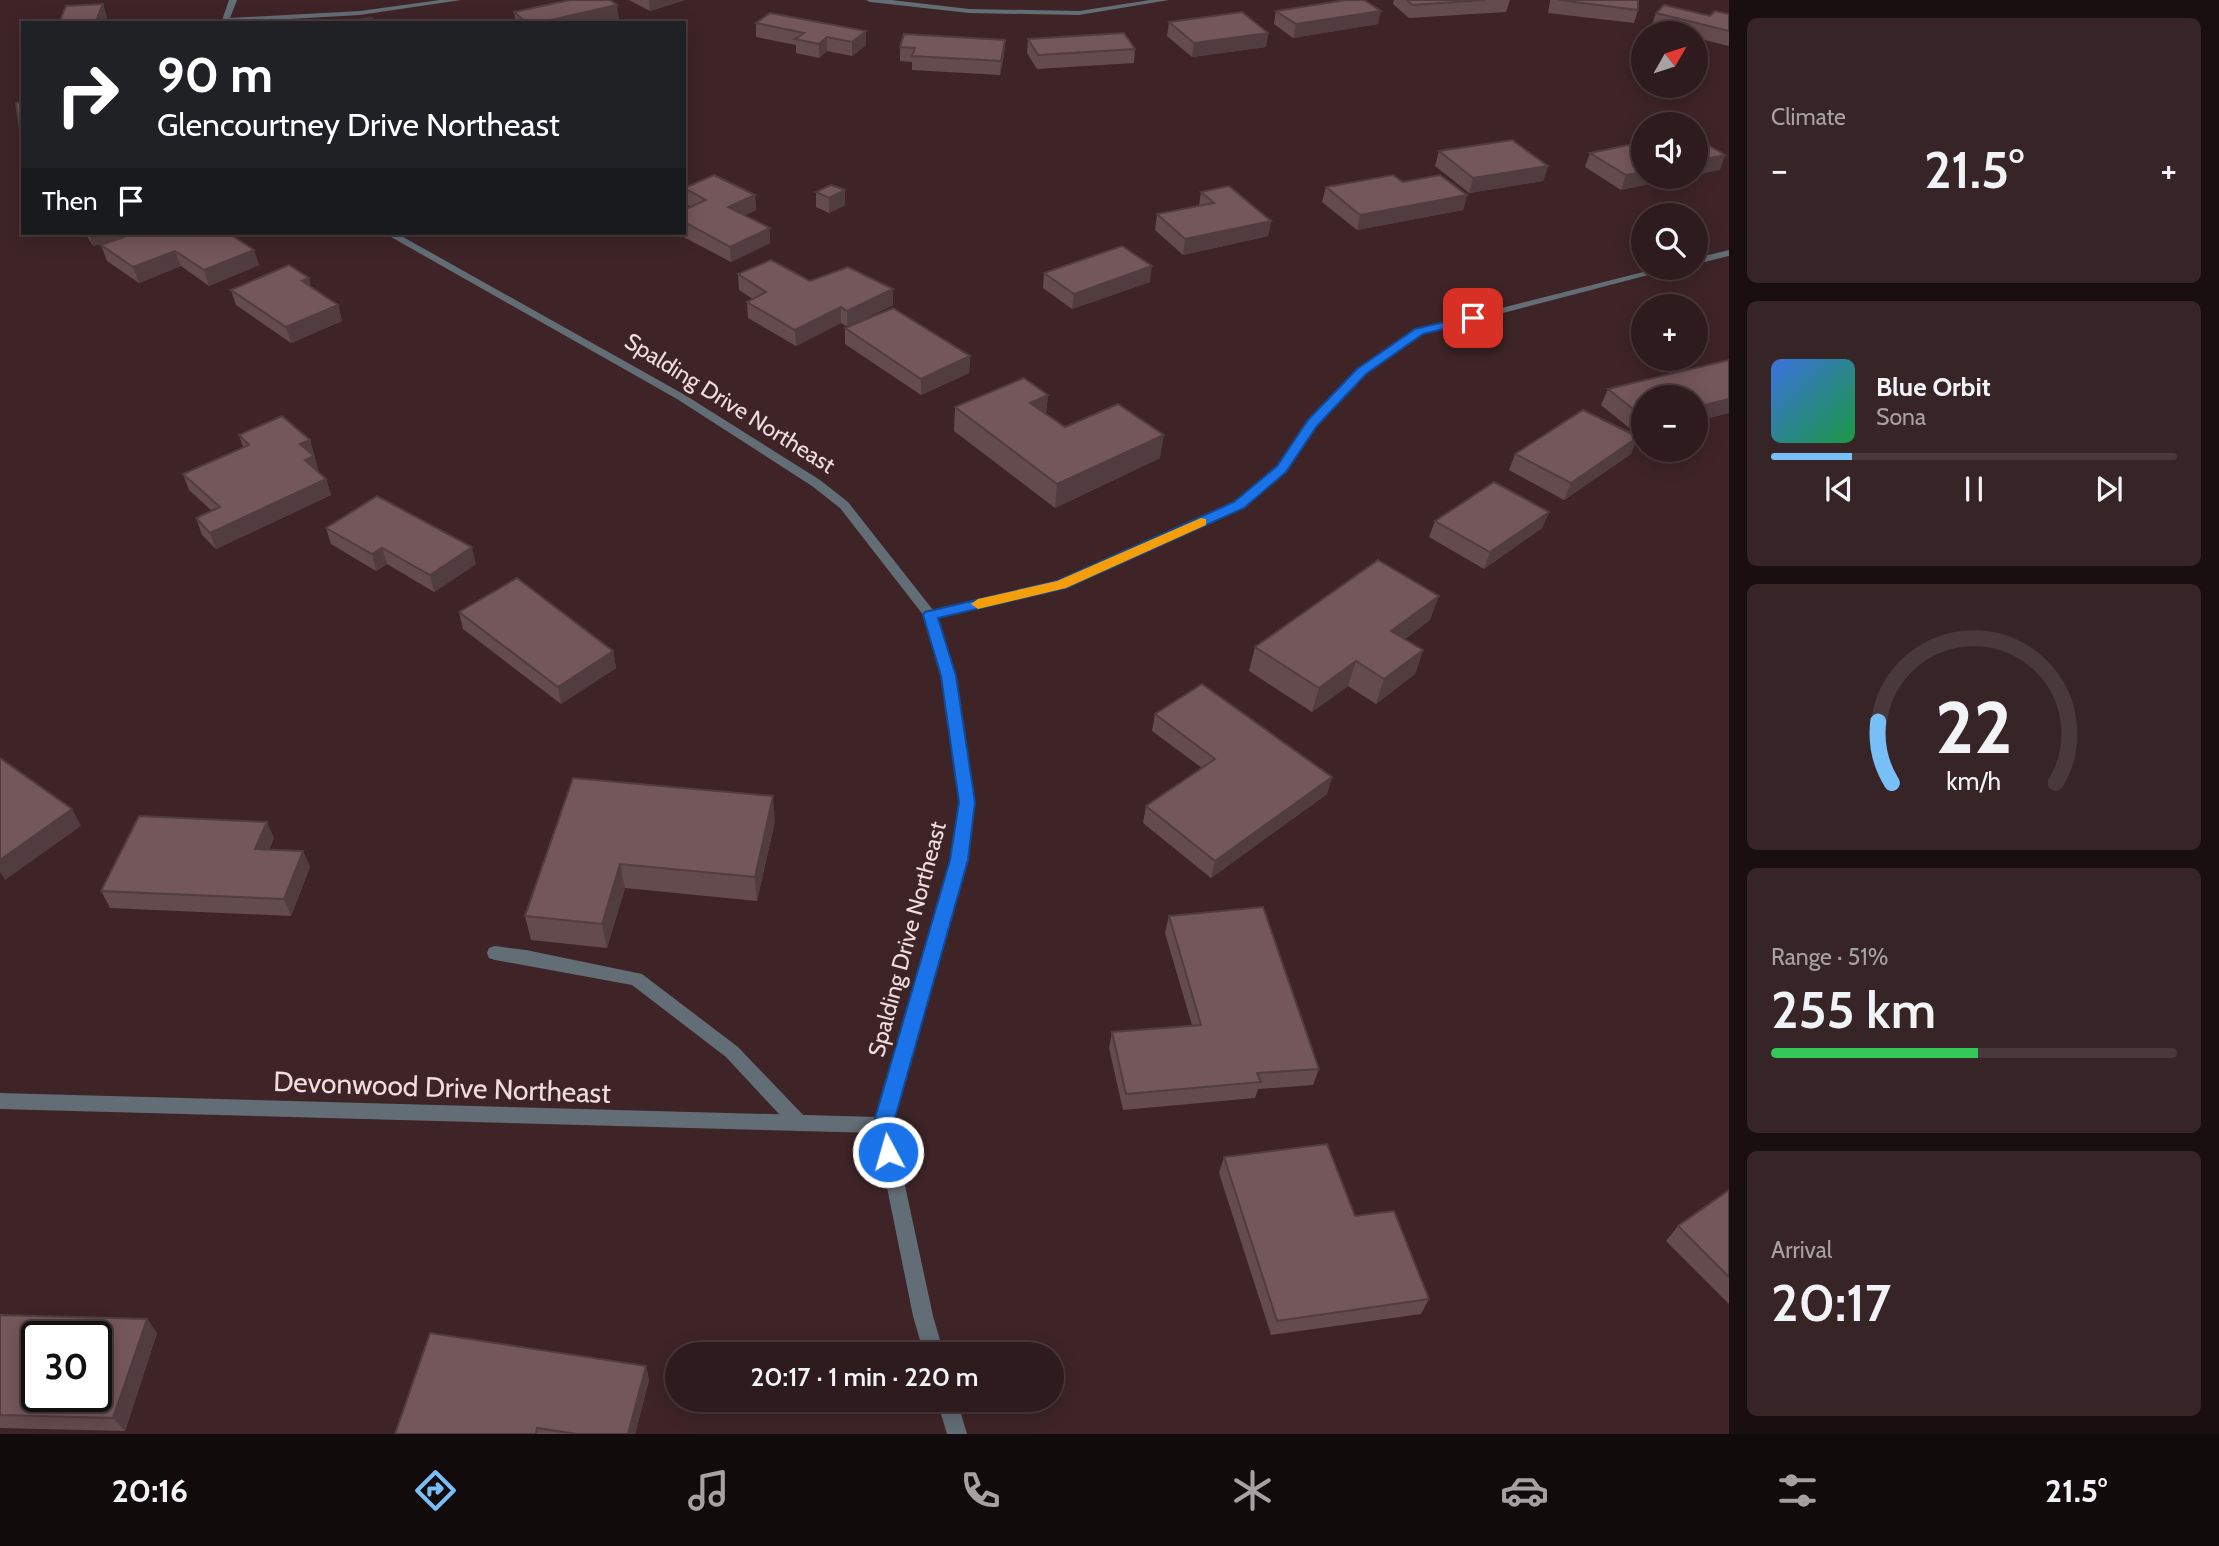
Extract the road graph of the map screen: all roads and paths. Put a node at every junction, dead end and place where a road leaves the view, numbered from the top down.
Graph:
1 (233, 0) edge
2 (457, 0) edge
3 (870, 0) edge
4 (1165, 0) edge
5 (225, 21) edge
6 (240, 21) edge
7 (393, 235) edge
8 (1729, 253) edge
9 (1708, 258) edge
10 (1631, 278) edge
11 (930, 615) junction
12 (495, 953) dead end
13 (0, 1101) edge
14 (798, 1122) junction
15 (883, 1125) junction
16 (931, 1342) edge
17 (951, 1412) edge
18 (957, 1434) edge

1 - 5 street
2 - 6 street
3 - 4 street
7 - 11 street, Spalding Drive Northeast
8 - 9 street
10 - 11 street
11 - 15 street, Spalding Drive Northeast
12 - 14 street
13 - 14 street, Devonwood Drive Northeast
14 - 15 street, Devonwood Drive Northeast
15 - 16 street, Spalding Drive Northeast
17 - 18 street

